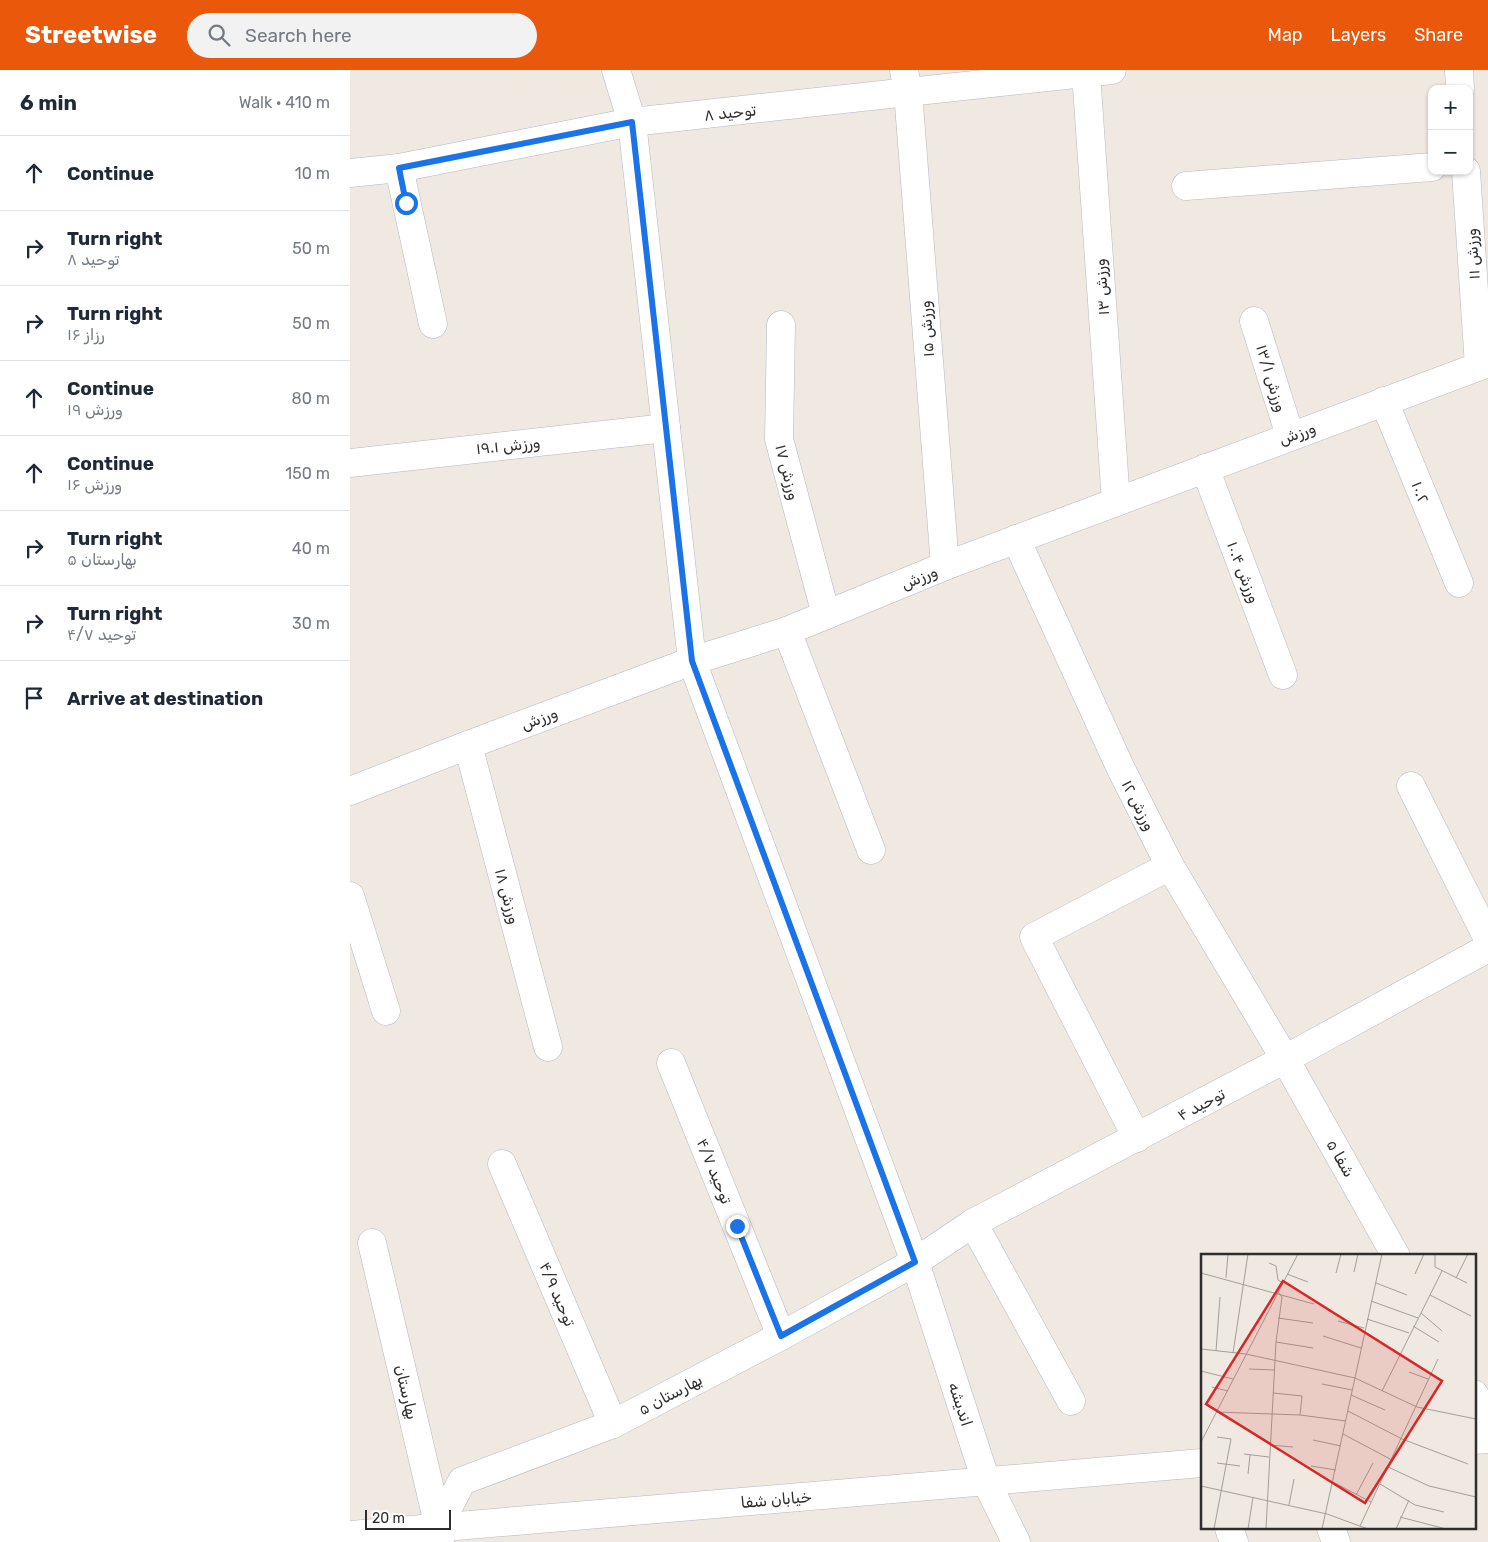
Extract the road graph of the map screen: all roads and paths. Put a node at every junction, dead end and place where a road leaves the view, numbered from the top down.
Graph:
1 (616, 70) edge
2 (1459, 70) edge
3 (1099, 71) edge
4 (906, 81) edge
5 (1460, 85) edge
6 (632, 122) junction
7 (1428, 167) edge
8 (399, 168) junction
9 (350, 173) edge
10 (1466, 175) edge
11 (1186, 186) dead end
12 (1254, 321) dead end
13 (433, 324) dead end
14 (781, 325) dead end
15 (1484, 364) edge
16 (1384, 401) junction
17 (666, 428) junction
18 (1290, 436) junction
19 (350, 463) edge
20 (1205, 468) junction
21 (1116, 502) junction
22 (1016, 539) junction
23 (945, 566) junction
24 (1459, 583) dead end
25 (826, 615) junction
26 (787, 631) junction
27 (692, 661) junction
28 (1283, 675) dead end
29 (468, 745) junction
30 (1411, 786) dead end
31 (350, 792) edge
32 (871, 850) dead end
33 (1170, 866) junction
34 (350, 896) edge
35 (1488, 938) edge
36 (1488, 948) edge
37 (386, 1011) dead end
38 (548, 1047) dead end
39 (1285, 1059) junction
40 (671, 1063) dead end
41 (1137, 1138) junction
42 (502, 1164) dead end
43 (973, 1223) junction
44 (372, 1242) dead end
45 (1395, 1254) edge
46 (915, 1262) junction
47 (781, 1336) junction
48 (1476, 1397) edge
49 (1071, 1401) dead end
50 (1488, 1418) edge
51 (613, 1424) junction
52 (1201, 1463) edge
53 (986, 1481) junction
54 (1230, 1530) edge
55 (1332, 1530) edge
56 (441, 1535) edge
57 (356, 1537) edge
58 (1016, 1542) edge
59 (1234, 1542) edge
60 (1336, 1542) edge

1 - 6 street, اندیشه
2 - 5 street
3 - 4 street, توحید ۸
3 - 21 street, ورزش ۱۳
4 - 6 street, توحید ۸
4 - 23 street, ورزش ۱۵
6 - 8 street, توحید ۸
6 - 17 street, اندیشه
7 - 11 street
8 - 9 street, توحید ۸
8 - 13 street
10 - 15 street, ورزش ۱۱
12 - 18 street, ورزش ۱۳/۱
14 - 25 street, ورزش ۱۷
15 - 16 street, ورزش
16 - 18 street, ورزش
16 - 24 street, ۱۰.۲
17 - 19 street, ورزش ۱۹.۱
17 - 27 street, اندیشه
18 - 20 street, ورزش
20 - 21 street, ورزش
20 - 28 street, ورزش ۱۰.۴
21 - 22 street, ورزش
22 - 23 street, ورزش
22 - 33 street, ورزش ۱۲
23 - 25 street, ورزش
25 - 26 street, ورزش
26 - 27 street, ورزش
26 - 32 street
27 - 29 street, ورزش
27 - 46 street, اندیشه
29 - 31 street, ورزش
29 - 38 street, ورزش ۱۸
30 - 35 street
33 - 39 street, ورزش ۱۲
33 - 41 street
34 - 37 street
36 - 39 street, توحید ۴
39 - 41 street, توحید ۴
39 - 45 street, شفا ۵
40 - 47 street, توحید ۴/۷
41 - 43 street, توحید ۴
42 - 51 street, توحید ۴/۹
43 - 46 street, توحید ۴
43 - 49 street
44 - 56 street, بهارستان
46 - 47 street, بهارستان ۵
46 - 53 street, اندیشه
47 - 51 street, بهارستان ۵
48 - 50 street
51 - 56 street, بهارستان ۵
52 - 53 street, خیابان شفا
53 - 56 street, خیابان شفا
53 - 58 street, اندیشه
54 - 59 street
55 - 60 street
56 - 57 street, خیابان شفا

